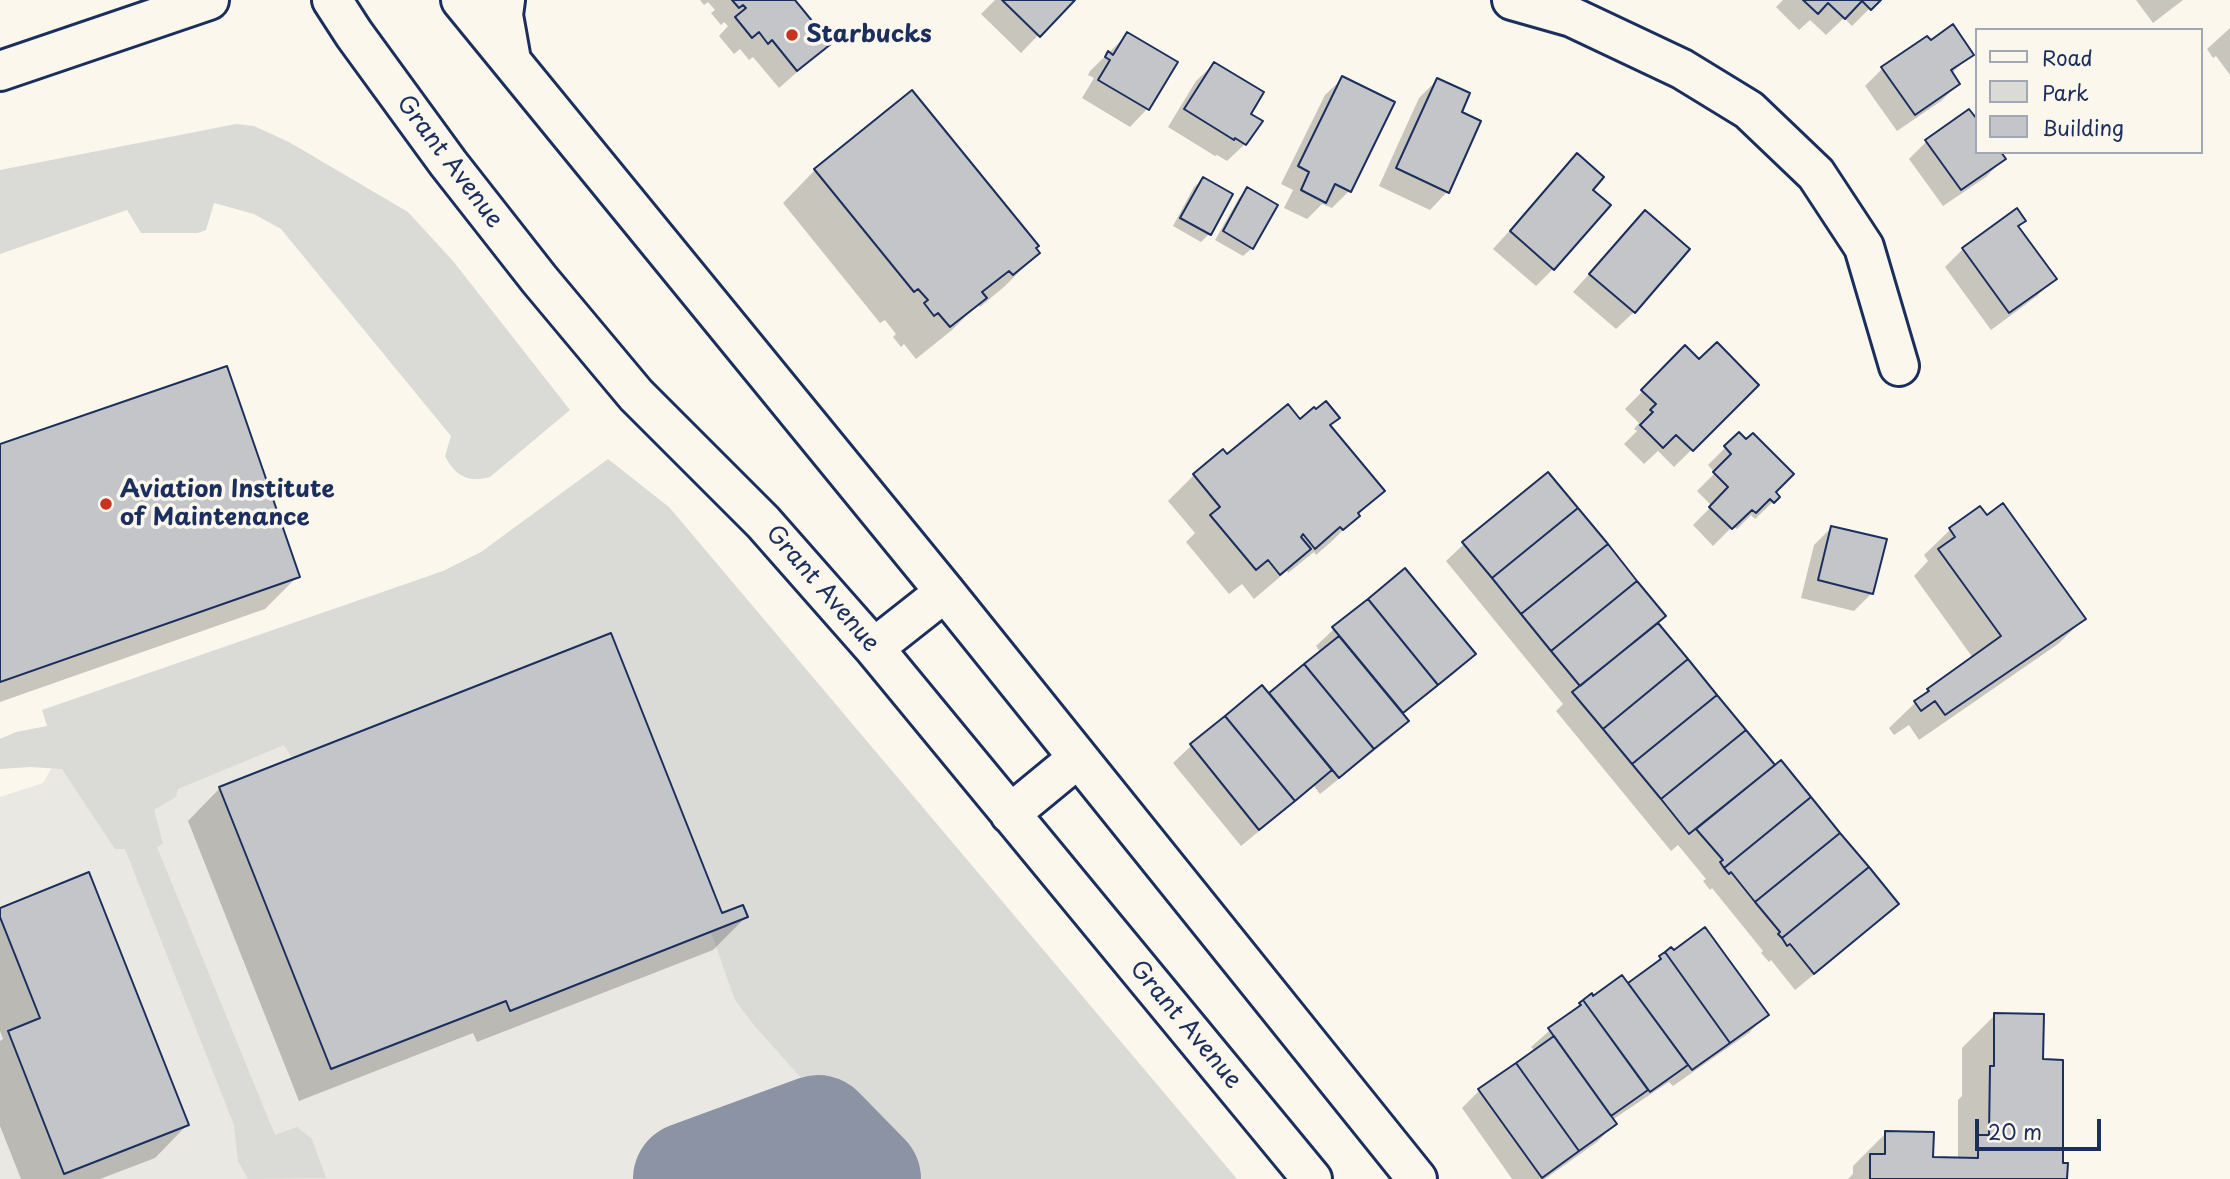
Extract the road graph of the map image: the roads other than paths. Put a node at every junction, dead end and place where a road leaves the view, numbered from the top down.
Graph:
1 (209, 0) edge
2 (332, 0) edge
3 (461, 0) edge
4 (505, 0) edge
5 (1512, 0) edge
6 (511, 62) junction
7 (0, 71) edge
8 (1899, 366) dead end
9 (945, 592) junction
10 (874, 648) junction
11 (1078, 758) junction
12 (1010, 814) junction
13 (1312, 1179) edge
14 (1417, 1179) edge

1 - 7 main road
2 - 10 main road, Grant Avenue
3 - 6 main road
4 - 6 main road
5 - 8 main road
6 - 9 main road
9 - 10 main road
9 - 11 main road
10 - 12 main road, Grant Avenue
11 - 12 main road
11 - 14 main road
12 - 13 main road, Grant Avenue

